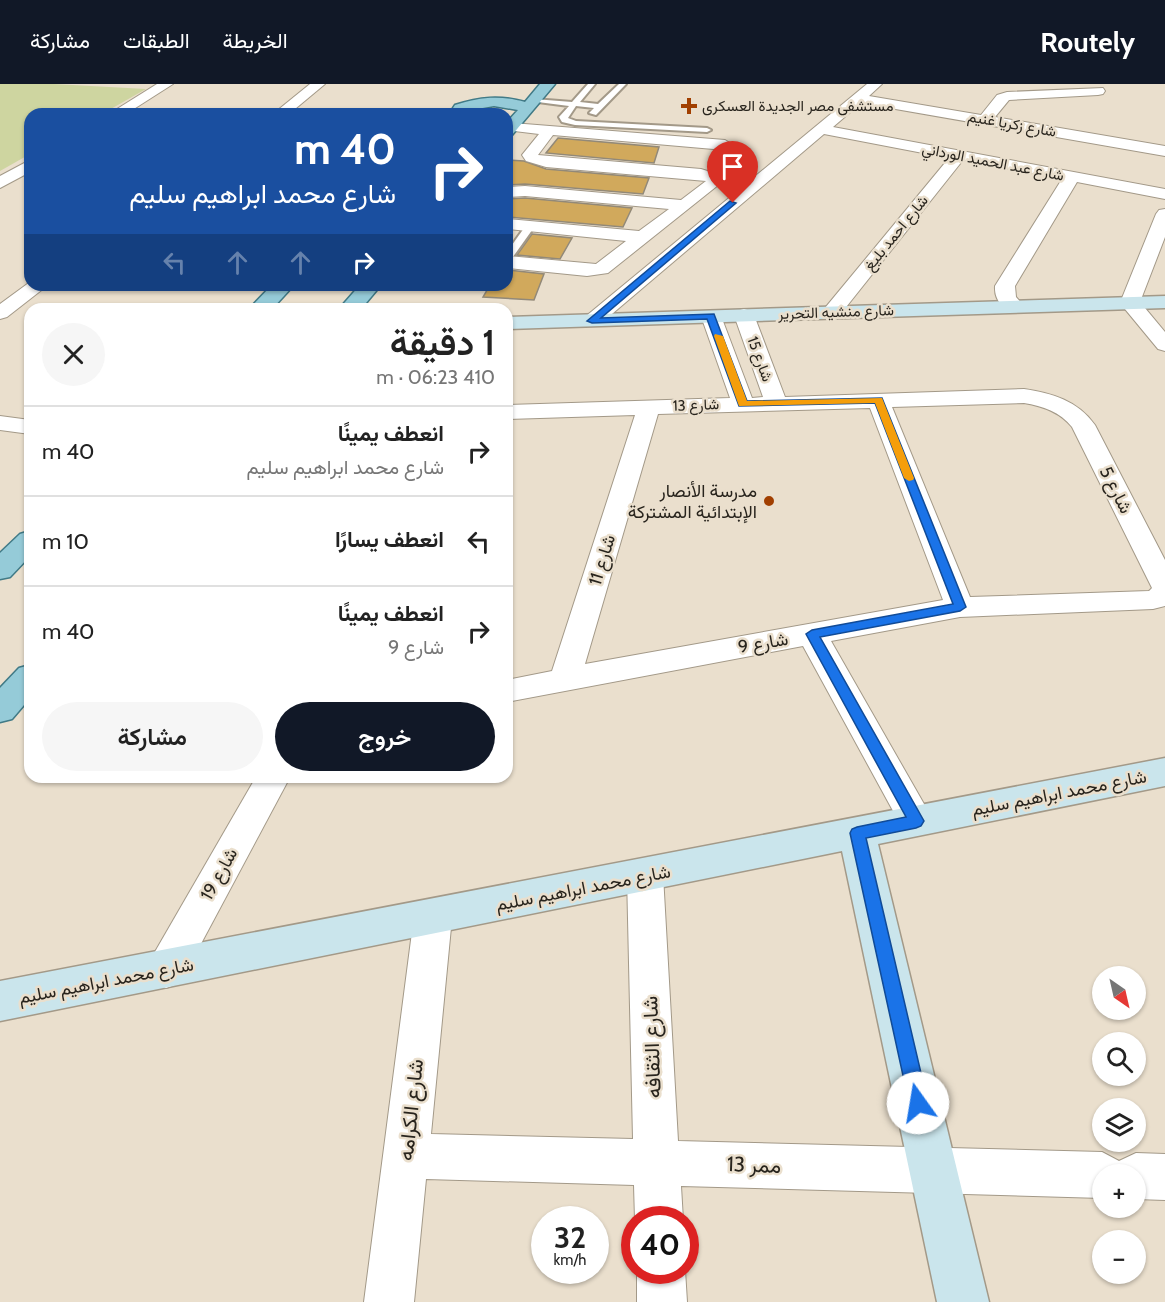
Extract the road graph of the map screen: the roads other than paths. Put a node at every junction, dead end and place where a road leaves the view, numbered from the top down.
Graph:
1 (166, 84) edge
2 (318, 84) edge
3 (484, 84) edge
4 (548, 84) edge
5 (592, 84) edge
6 (623, 84) edge
7 (875, 84) edge
8 (1098, 93) edge
9 (858, 98) junction
10 (574, 104) junction
11 (531, 105) junction
12 (600, 106) junction
13 (126, 108) edge
14 (288, 108) edge
15 (460, 108) edge
16 (464, 108) edge
17 (1041, 115) dead end
18 (985, 120) junction
19 (1106, 123) dead end
20 (582, 124) junction
21 (513, 125) edge
22 (1014, 125) junction
23 (821, 129) junction
24 (513, 130) edge
25 (549, 130) junction
26 (707, 130) dead end
27 (1111, 141) junction
28 (725, 145) dead end
29 (1165, 151) edge
30 (960, 155) junction
31 (24, 169) edge
32 (1072, 177) junction
33 (0, 183) edge
34 (513, 191) edge
35 (1165, 194) edge
36 (684, 205) junction
37 (1165, 214) edge
38 (513, 226) edge
39 (530, 226) junction
40 (644, 237) junction
41 (513, 251) edge
42 (513, 261) edge
43 (0, 287) edge
44 (24, 288) edge
45 (30, 291) edge
46 (278, 291) edge
47 (366, 291) edge
48 (1165, 302) edge
49 (266, 303) edge
50 (355, 303) edge
51 (1130, 303) junction
52 (1014, 306) junction
53 (832, 312) junction
54 (0, 313) edge
55 (744, 315) junction
56 (711, 316) junction
57 (592, 321) junction
58 (513, 323) edge
59 (1165, 345) edge
60 (878, 400) junction
61 (776, 403) junction
62 (1054, 403) joint
63 (743, 404) junction
64 (649, 407) junction
65 (513, 411) edge
66 (0, 423) edge
67 (24, 426) edge
68 (24, 546) edge
69 (0, 570) edge
70 (1164, 591) edge
71 (960, 607) junction
72 (812, 634) junction
73 (565, 678) junction
74 (24, 683) edge
75 (513, 690) edge
76 (0, 710) edge
77 (1165, 772) edge
78 (270, 783) edge
79 (916, 821) junction
80 (857, 833) junction
81 (645, 875) junction
82 (433, 917) junction
83 (166, 970) junction
84 (0, 1001) edge
85 (405, 1156) junction
86 (656, 1162) junction
87 (933, 1170) junction
88 (1092, 1175) edge
89 (1146, 1176) edge
90 (1165, 1177) edge
91 (658, 1206) edge
92 (661, 1284) edge
93 (389, 1302) edge
94 (662, 1302) edge
95 (963, 1302) edge

1 - 13 street
2 - 14 street
3 - 15 main road
4 - 11 main road
5 - 10 lane
6 - 12 lane
7 - 9 street
8 - 18 street
9 - 18 street, شارع زكريا غنيم
9 - 23 street
10 - 11 lane
10 - 12 lane
10 - 20 lane
11 - 16 main road
11 - 21 main road
12 - 20 lane
17 - 22 street
18 - 22 street, شارع زكريا غنيم
19 - 27 street
20 - 26 lane
22 - 27 street, شارع زكريا غنيم
23 - 30 street, شارع عبد الحميد الورداني
23 - 57 street
24 - 25 street
25 - 28 street
25 - 36 street
27 - 29 street, شارع زكريا غنيم
30 - 32 street, شارع عبد الحميد الورداني
30 - 53 street, شارع احمد بليغ
31 - 33 street
32 - 35 street, شارع عبد الحميد الورداني
32 - 52 street
34 - 36 street
36 - 40 street
37 - 51 street
38 - 39 street
39 - 40 street
39 - 41 lane
40 - 42 street
43 - 44 street
45 - 54 street
46 - 49 main road
47 - 50 main road
48 - 51 street, شارع منشيه التحرير
51 - 52 street, شارع منشيه التحرير
51 - 59 street
52 - 53 street, شارع منشيه التحرير
53 - 55 street, شارع منشيه التحرير
55 - 56 street, شارع منشيه التحرير
55 - 61 street, شارع 15
56 - 57 street, شارع منشيه التحرير
56 - 63 street
57 - 58 street, شارع منشيه التحرير
60 - 61 street, شارع 13
60 - 62 street, شارع 13
60 - 71 street
61 - 63 street, شارع 13
62 - 70 street, شارع 5
63 - 64 street, شارع 13
64 - 65 street, شارع 13
64 - 73 street, شارع 11
66 - 67 street
68 - 69 main road
70 - 71 street, شارع 9
71 - 72 street, شارع 9
72 - 73 street, شارع 9
72 - 79 street
73 - 75 street, شارع 9
74 - 76 main road
77 - 79 street, شارع محمد ابراهيم سليم
78 - 83 street, شارع 19
79 - 80 street, شارع محمد ابراهيم سليم
80 - 81 street, شارع محمد ابراهيم سليم
80 - 87 street
81 - 82 street, شارع محمد ابراهيم سليم
81 - 86 street, شارع الثقافه
82 - 83 street, شارع محمد ابراهيم سليم
82 - 85 street, شارع الكرامه
83 - 84 street, شارع محمد ابراهيم سليم
85 - 86 street, ممر 13
85 - 93 street, شارع الكرامه
86 - 87 street, ممر 13
86 - 91 street, شارع الثقافه
87 - 88 street, ممر 13
87 - 95 street
89 - 90 street
92 - 94 street

